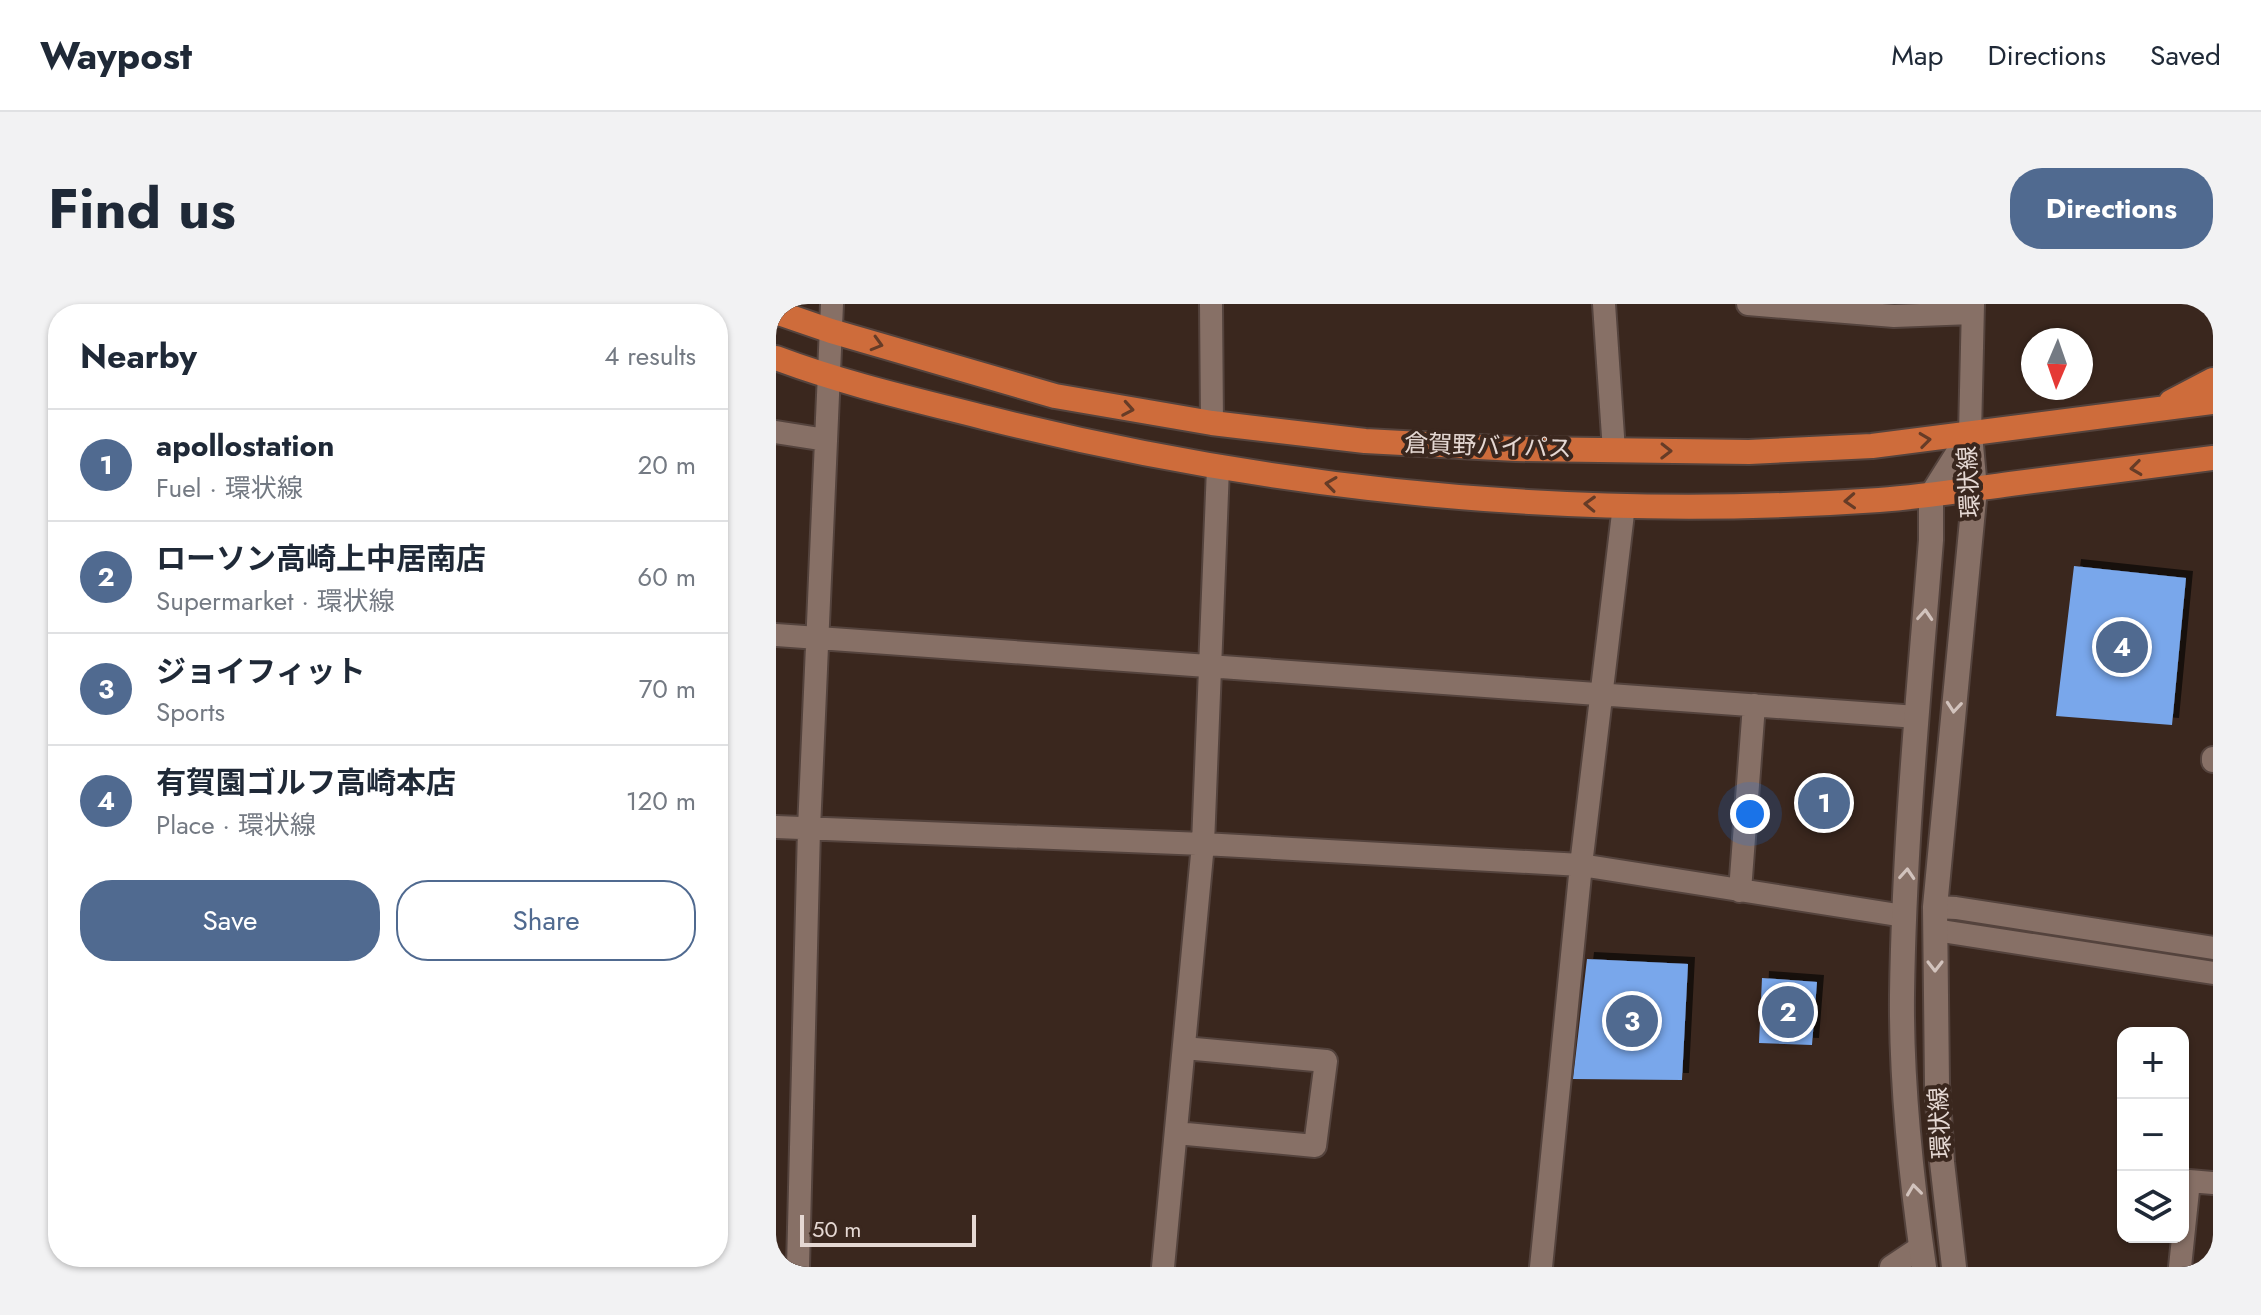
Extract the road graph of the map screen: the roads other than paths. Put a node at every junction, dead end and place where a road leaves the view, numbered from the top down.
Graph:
1 (832, 304) edge
2 (1211, 304) edge
3 (1604, 304) edge
4 (1748, 304) edge
5 (1972, 308) edge
6 (776, 312) edge
7 (831, 331) junction
8 (776, 358) edge
9 (829, 378) junction
10 (2213, 380) edge
11 (2213, 402) edge
12 (2158, 409) junction
13 (1212, 423) junction
14 (776, 432) edge
15 (1970, 434) junction
16 (826, 440) junction
17 (1614, 451) junction
18 (2213, 458) edge
19 (1218, 468) junction
20 (1975, 489) junction
21 (1931, 496) junction
22 (1624, 505) junction
23 (776, 635) edge
24 (820, 637) junction
25 (1210, 666) junction
26 (1600, 695) junction
27 (1754, 705) junction
28 (1917, 717) junction
29 (776, 827) edge
30 (809, 829) junction
31 (1203, 844) junction
32 (1581, 865) junction
33 (1740, 891) junction
34 (1904, 916) junction
35 (1935, 918) junction
36 (2213, 948) edge
37 (2213, 973) edge
38 (1184, 1048) junction
39 (1176, 1133) junction
40 (2213, 1183) edge
41 (1922, 1257) edge
42 (798, 1267) edge
43 (1163, 1267) edge
44 (1541, 1267) edge
45 (1891, 1267) edge
46 (1954, 1267) edge
47 (2180, 1267) edge

1 - 7 street
2 - 13 street
3 - 17 street
4 - 5 street
5 - 15 street
6 - 7 highway, 倉賀野バイパス
7 - 9 street
7 -> 13 highway, 倉賀野バイパス
8 - 9 highway, 倉賀野バイパス
9 - 16 street
9 - 19 highway, 倉賀野バイパス
10 - 12 highway
11 - 12 highway, 倉賀野バイパス
12 - 15 highway, 倉賀野バイパス
13 - 17 highway, 倉賀野バイパス
14 - 16 street
17 -> 15 highway, 倉賀野バイパス
15 - 20 street, 環状線
15 - 21 street, 環状線
16 - 24 street
18 -> 20 highway, 倉賀野バイパス
22 -> 19 highway, 倉賀野バイパス
19 - 25 street
20 - 21 highway, 倉賀野バイパス
20 -> 35 street, 環状線
21 -> 22 highway, 倉賀野バイパス
28 -> 21 street, 環状線
22 - 26 street
23 - 24 street
24 - 25 street
24 - 30 street
25 - 26 street
25 - 31 street
26 - 27 street
26 - 32 street
27 - 28 street
27 - 33 street
34 -> 28 street, 環状線
29 - 30 street
30 - 31 street
30 - 42 street
31 - 32 street
31 - 38 street
32 - 33 street
32 - 44 street
33 - 34 street
41 -> 34 street, 環状線
35 - 36 street
35 - 37 street
35 -> 46 street, 環状線
38 - 39 street
38 - 39 street
39 - 43 street
40 - 47 street
41 - 45 street

